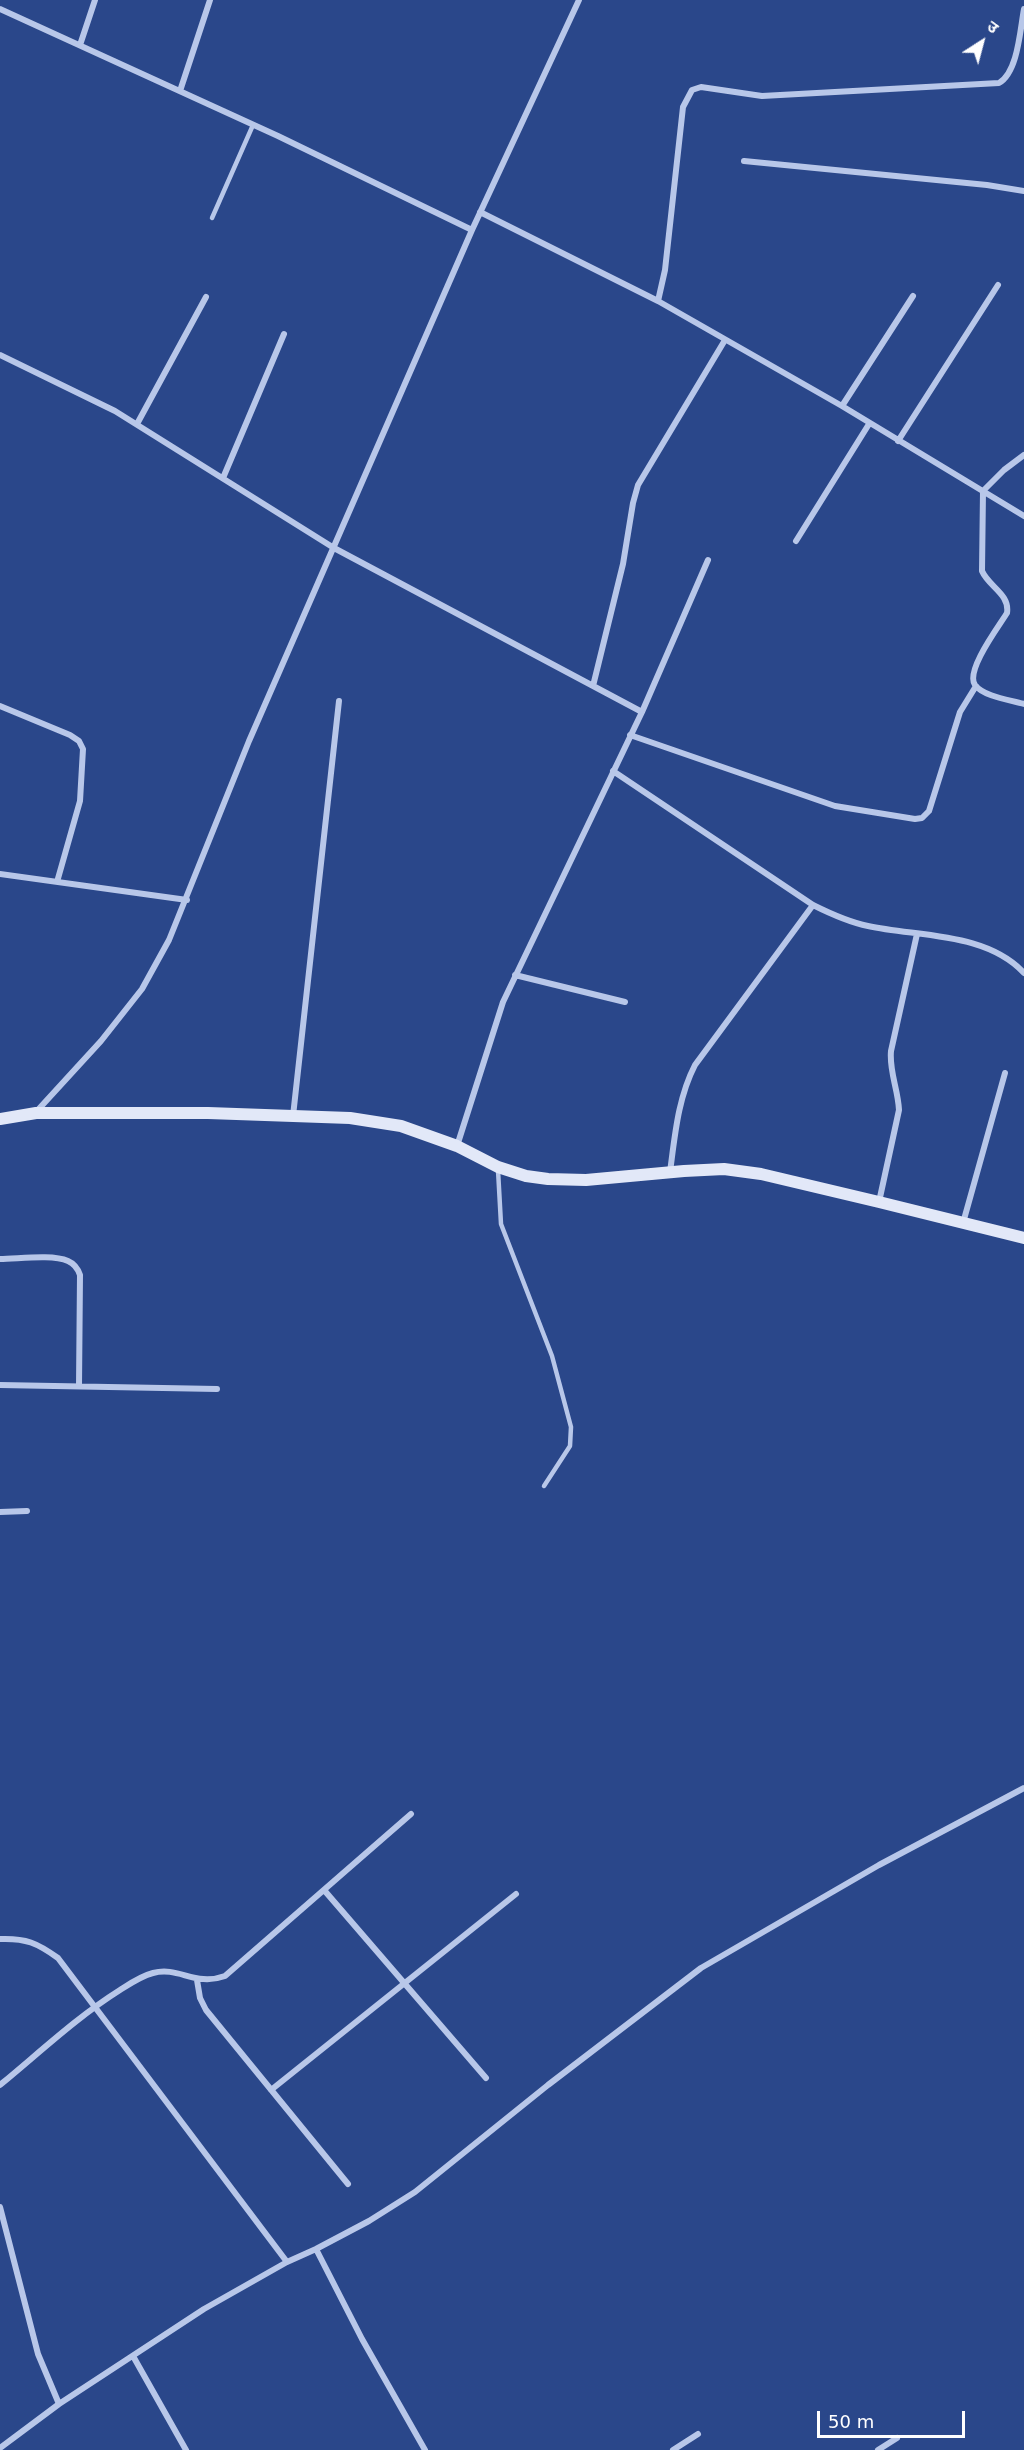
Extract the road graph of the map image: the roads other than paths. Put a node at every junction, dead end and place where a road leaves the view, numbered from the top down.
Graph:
1 (96, 0) edge
2 (210, 0) edge
3 (579, 0) edge
4 (0, 9) edge
5 (1024, 9) edge
6 (80, 45) junction
7 (180, 91) junction
8 (253, 124) junction
9 (744, 161) dead end
10 (1024, 191) edge
11 (480, 212) junction
12 (212, 218) dead end
13 (472, 230) junction
14 (998, 285) dead end
15 (913, 296) dead end
16 (206, 297) dead end
17 (658, 300) junction
18 (284, 334) dead end
19 (725, 340) junction
20 (0, 355) edge
21 (842, 406) junction
22 (137, 424) junction
23 (869, 424) junction
24 (898, 441) junction
25 (1024, 455) edge
26 (223, 478) junction
27 (983, 492) junction
28 (1024, 516) edge
29 (796, 541) dead end
30 (334, 548) junction
31 (708, 560) dead end
32 (593, 686) junction
33 (976, 686) junction
34 (339, 701) dead end
35 (1024, 704) edge
36 (0, 706) edge
37 (642, 712) junction
38 (630, 735) junction
39 (613, 771) junction
40 (0, 873) edge
41 (57, 882) junction
42 (187, 900) junction
43 (813, 905) junction
44 (917, 934) junction
45 (1024, 973) edge
46 (515, 975) junction
47 (625, 1002) dead end
48 (1005, 1073) dead end
49 (36, 1113) junction
50 (293, 1116) junction
51 (0, 1119) edge
52 (458, 1146) junction
53 (498, 1167) junction
54 (670, 1172) junction
55 (879, 1202) junction
56 (962, 1224) junction
57 (1024, 1238) edge
58 (0, 1259) edge
59 (0, 1385) edge
60 (80, 1386) junction
61 (217, 1389) dead end
62 (544, 1486) dead end
63 (27, 1511) dead end
64 (0, 1512) edge
65 (1024, 1788) edge
66 (411, 1814) dead end
67 (324, 1890) junction
68 (516, 1894) dead end
69 (0, 1939) edge
70 (197, 1980) junction
71 (404, 1982) junction
72 (96, 2006) junction
73 (486, 2078) dead end
74 (0, 2085) edge
75 (271, 2090) junction
76 (348, 2184) dead end
77 (0, 2207) edge
78 (316, 2249) junction
79 (287, 2262) junction
80 (133, 2356) junction
81 (59, 2404) junction
82 (698, 2434) dead end
83 (897, 2438) dead end
84 (0, 2448) edge
85 (186, 2450) edge
86 (425, 2450) edge
87 (673, 2450) edge
88 (878, 2450) edge

1 - 6 street
2 - 7 street
3 - 11 street
4 - 6 street
5 - 17 street
6 - 7 street
7 - 8 street
8 - 12 lane
8 - 13 street
9 - 10 street
11 - 13 street
11 - 17 street
13 - 30 street
14 - 24 street
15 - 21 street
16 - 22 street
17 - 19 street
18 - 26 street
19 - 21 street
19 - 32 street
20 - 22 street
21 - 23 street
22 - 26 street
23 - 24 street
23 - 29 street
24 - 27 street
25 - 27 street
26 - 30 street
27 - 28 street
27 - 33 street
30 - 32 street
30 - 42 street
31 - 37 street
32 - 37 street
33 - 35 street
33 - 38 street
34 - 50 street
36 - 41 street
37 - 38 street
38 - 39 street
39 - 43 street
39 - 46 street
40 - 41 street
41 - 42 street
42 - 49 street
43 - 44 street
43 - 54 street
44 - 45 street
44 - 55 street
46 - 47 street
46 - 52 street
48 - 56 street
49 - 50 street
49 - 51 street
50 - 52 street
52 - 53 street
53 - 54 street
53 - 62 lane
54 - 55 street
55 - 56 street
56 - 57 street
58 - 60 street
59 - 60 street
60 - 61 street
63 - 64 street
65 - 78 street
66 - 67 street
67 - 70 street
67 - 71 street
68 - 71 street
69 - 72 street
70 - 72 street
70 - 75 street
71 - 73 street
71 - 75 street
72 - 74 street
72 - 79 street
75 - 76 street
77 - 81 street
78 - 79 street
78 - 86 street
79 - 80 street
80 - 81 street
80 - 85 street
81 - 84 street
82 - 87 street
83 - 88 street

